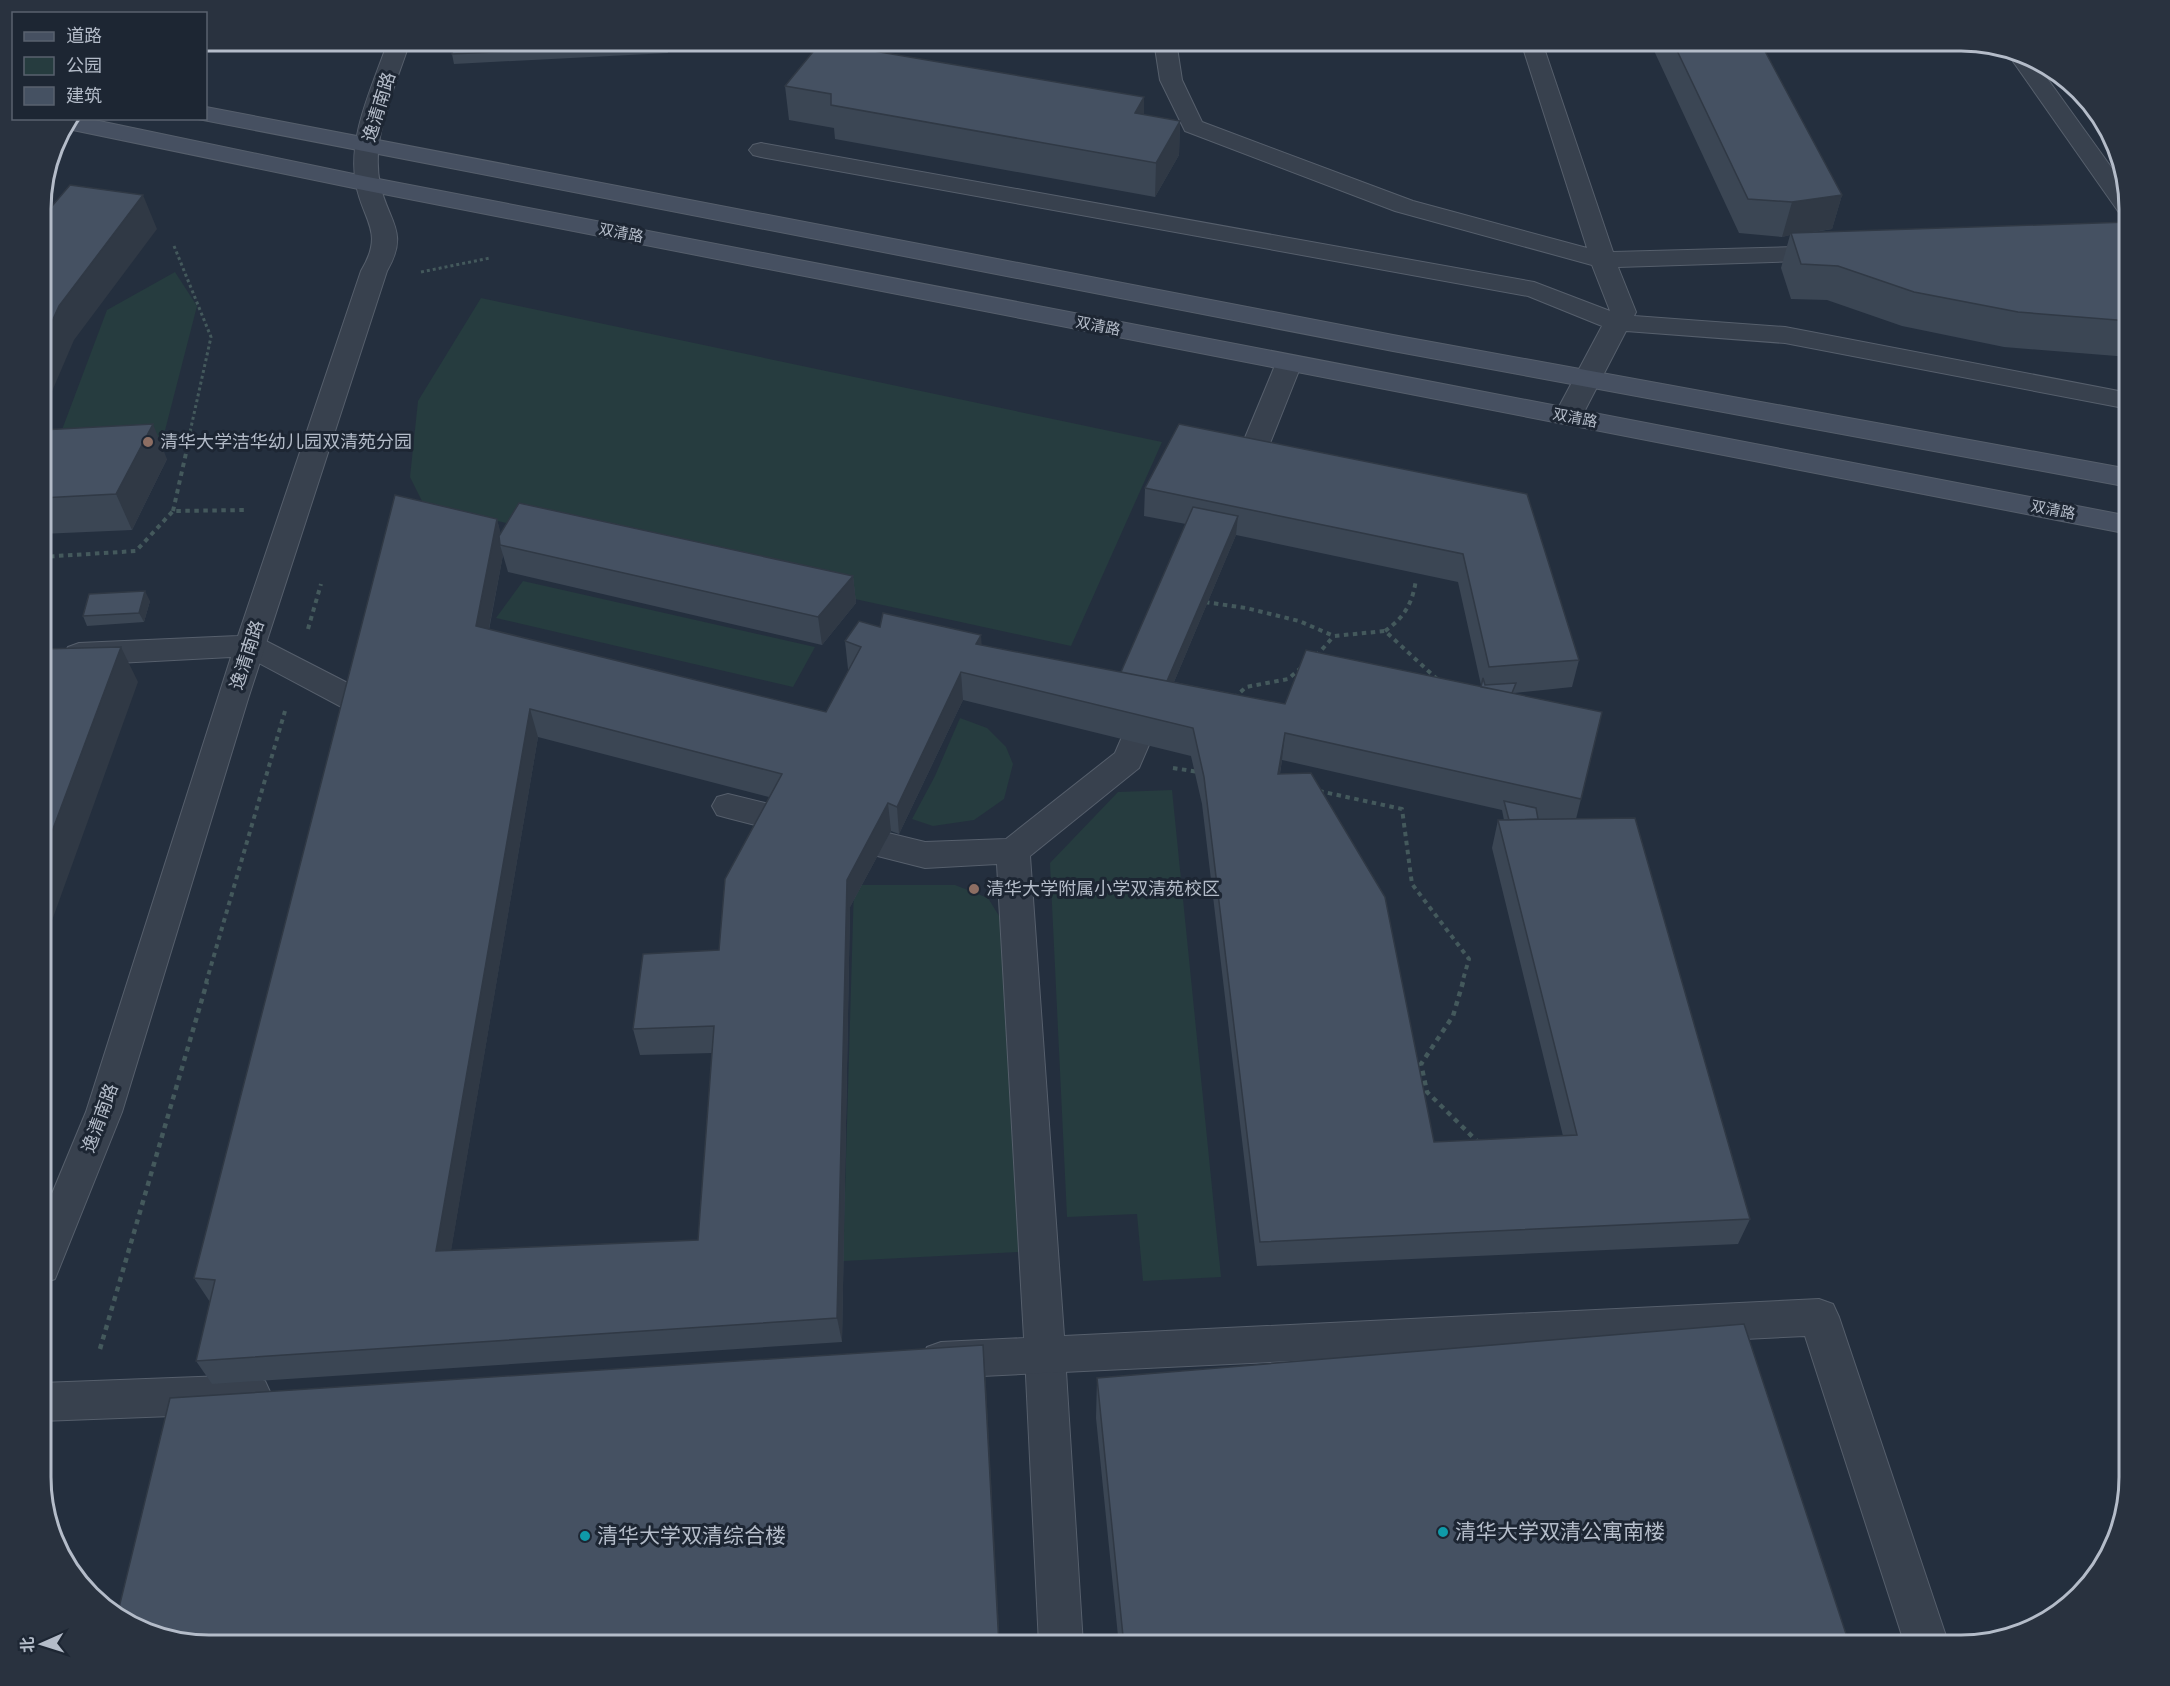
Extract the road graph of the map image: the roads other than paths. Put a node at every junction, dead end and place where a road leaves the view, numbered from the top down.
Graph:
1 (396, 51) edge
2 (1167, 51) edge
3 (1535, 51) edge
4 (2027, 65) edge
5 (207, 114) edge
6 (76, 124) edge
7 (366, 144) junction
8 (762, 150) dead end
9 (368, 184) junction
10 (2118, 192) edge
11 (1854, 252) edge
12 (1603, 260) junction
13 (1617, 323) junction
14 (1289, 363) junction
15 (1588, 378) junction
16 (2119, 399) edge
17 (1568, 416) junction
18 (2119, 476) edge
19 (1228, 512) edge
20 (2119, 523) edge
21 (251, 646) junction
22 (53, 655) edge
23 (1162, 676) edge
24 (360, 704) edge
25 (728, 806) dead end
26 (1013, 850) junction
27 (51, 1242) edge
28 (1046, 1355) junction
29 (902, 1362) edge
30 (292, 1392) edge
31 (51, 1402) edge
32 (1059, 1635) edge
33 (1923, 1635) edge

1 - 7 street, 逸清南路
2 - 12 street
3 - 12 street
4 - 10 street
5 - 7 main road
6 - 9 main road, 双清路
7 - 9 street, 逸清南路
7 - 15 main road
8 - 13 street
9 - 14 main road, 双清路
9 - 21 street, 逸清南路
11 - 12 street
12 - 13 street
13 - 15 street
13 - 16 street
14 - 17 main road, 双清路
14 - 19 street
15 - 17 street
15 - 18 main road
17 - 20 main road, 双清路
21 - 22 street
21 - 24 street
21 - 27 street, 逸清南路
23 - 26 street
25 - 26 street
26 - 28 street
28 - 29 street
28 - 32 street
28 - 33 street
30 - 31 street

